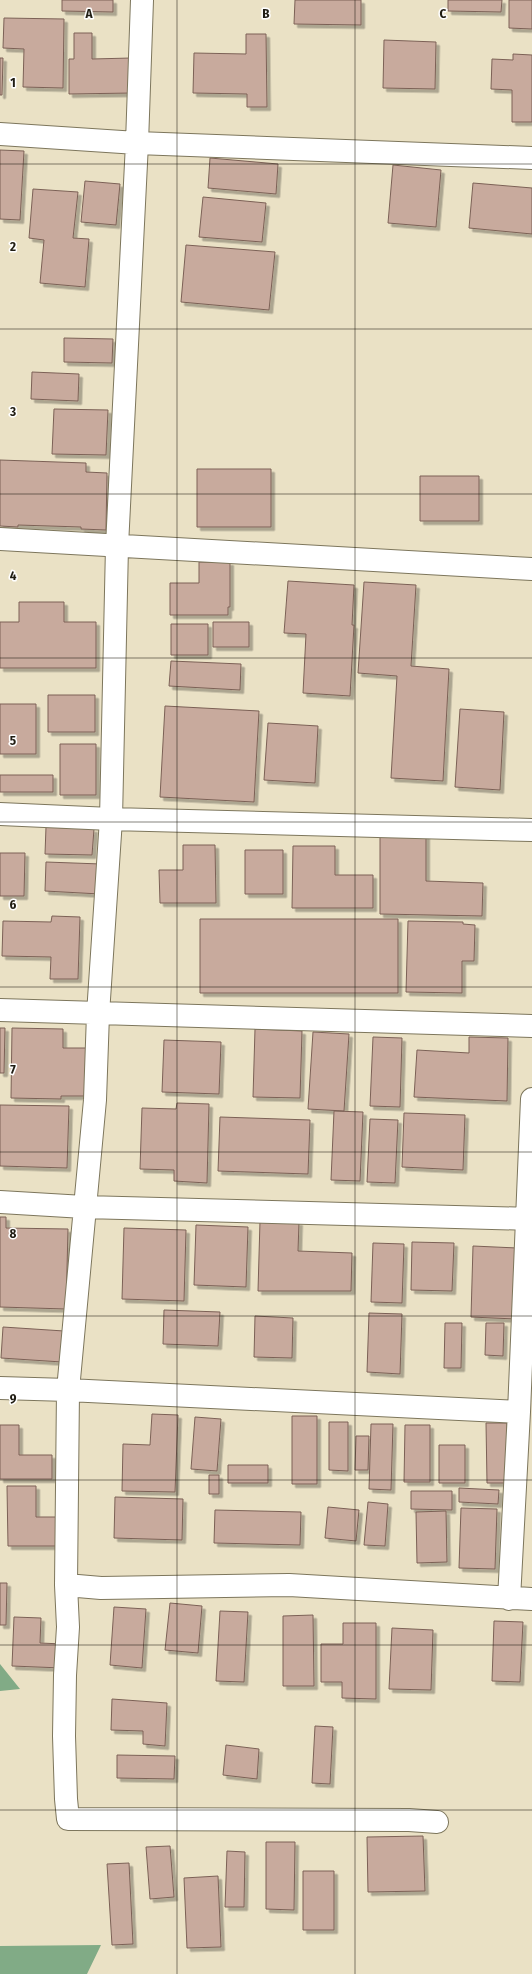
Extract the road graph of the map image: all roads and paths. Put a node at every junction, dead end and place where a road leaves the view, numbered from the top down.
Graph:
1 (142, 0) edge
2 (0, 134) edge
3 (137, 143) junction
4 (532, 158) edge
5 (0, 539) edge
6 (117, 546) junction
7 (532, 569) edge
8 (0, 814) edge
9 (111, 819) junction
10 (532, 830) edge
11 (0, 1010) edge
12 (98, 1014) junction
13 (532, 1026) edge
14 (532, 1099) edge
15 (0, 1202) edge
16 (84, 1207) junction
17 (529, 1219) edge
18 (0, 1388) edge
19 (68, 1390) junction
20 (519, 1412) junction
21 (66, 1585) junction
22 (509, 1599) junction
23 (532, 1599) edge
24 (437, 1822) dead end

1 - 3 street
2 - 3 street
3 - 4 street
3 - 6 street
5 - 6 street
6 - 7 street
6 - 9 street
8 - 9 street
9 - 10 street
9 - 12 street
11 - 12 street
12 - 13 street
12 - 16 street
14 - 17 street
15 - 16 street
16 - 17 street
16 - 19 street
17 - 20 street
18 - 19 street
19 - 20 street
19 - 21 street
20 - 22 street
21 - 22 street
21 - 24 street
22 - 23 street

